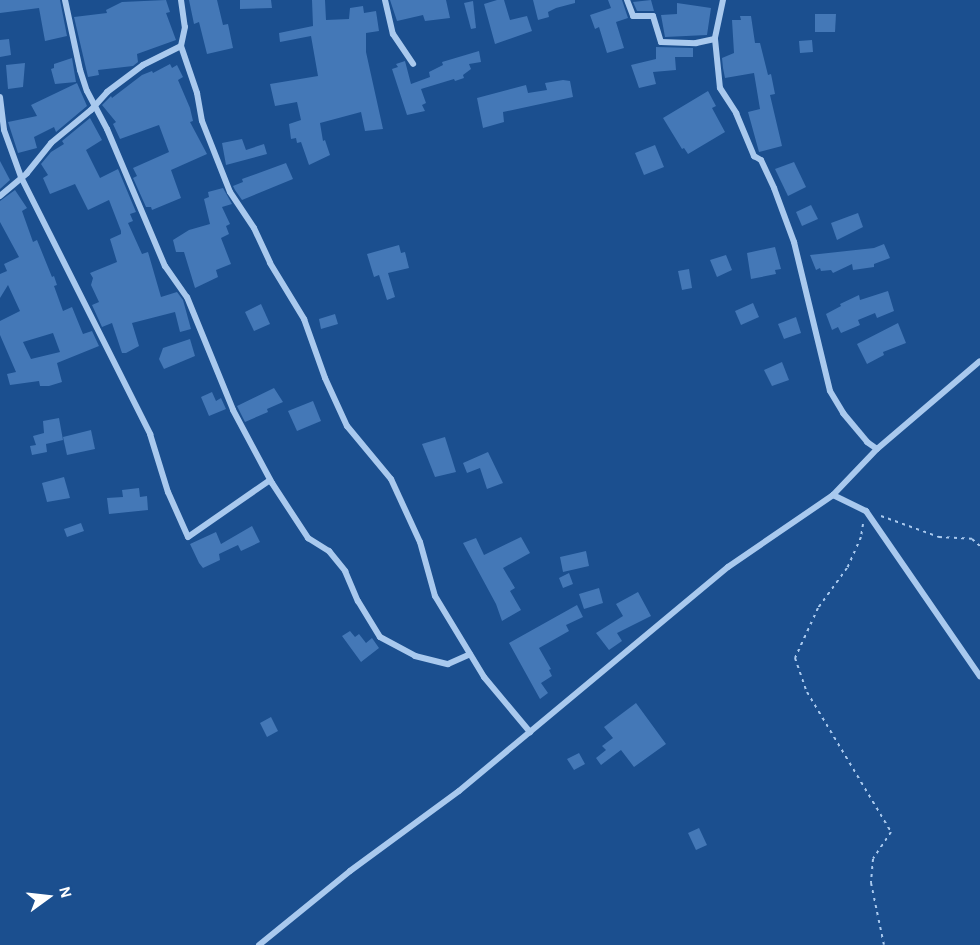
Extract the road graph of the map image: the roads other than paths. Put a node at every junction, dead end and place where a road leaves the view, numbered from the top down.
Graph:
1 (66, 0) edge
2 (181, 0) edge
3 (385, 0) edge
4 (627, 0) edge
5 (723, 0) edge
6 (715, 39) junction
7 (181, 46) junction
8 (413, 64) dead end
9 (0, 97) edge
10 (94, 106) junction
11 (21, 177) junction
12 (0, 196) edge
13 (980, 361) edge
14 (877, 449) junction
15 (270, 480) junction
16 (833, 495) junction
17 (470, 654) junction
18 (980, 676) edge
19 (530, 732) junction
20 (259, 945) edge

1 - 10 street
2 - 7 street
3 - 8 street
4 - 6 street
5 - 6 street
6 - 14 street
7 - 10 street
7 - 17 street
9 - 11 street
10 - 11 street
10 - 15 street
11 - 12 street
11 - 15 street
13 - 14 street
14 - 16 street
15 - 17 street
16 - 18 street
16 - 19 street
17 - 19 street
19 - 20 street

